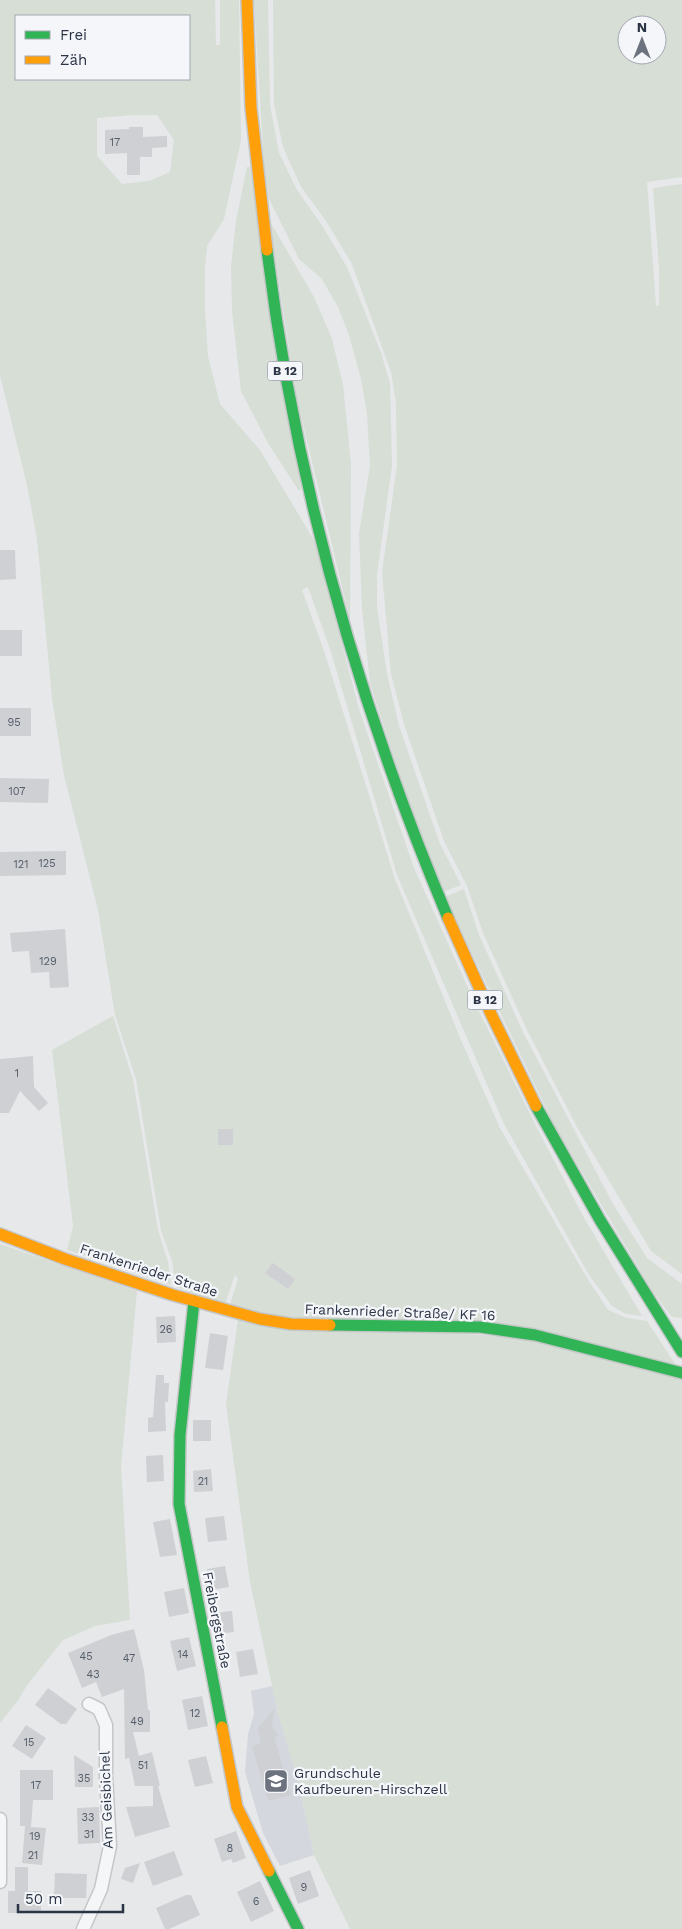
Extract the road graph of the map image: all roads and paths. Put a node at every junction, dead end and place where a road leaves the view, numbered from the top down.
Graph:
1 (247, 0) edge
2 (0, 1234) edge
3 (194, 1301) junction
4 (291, 1324) joint
5 (682, 1352) edge
6 (682, 1373) edge
7 (89, 1704) dead end
8 (0, 1819) edge
9 (0, 1882) edge
10 (83, 1929) edge
11 (298, 1929) edge

1 - 5 main road, B 12
2 - 3 main road, Frankenrieder Straße
3 - 4 main road, Frankenrieder Straße
3 - 11 main road, Freibergstraße
4 - 6 main road, Frankenrieder Straße/ KF 16
7 - 10 street, Am Geisbichel
8 - 9 street

